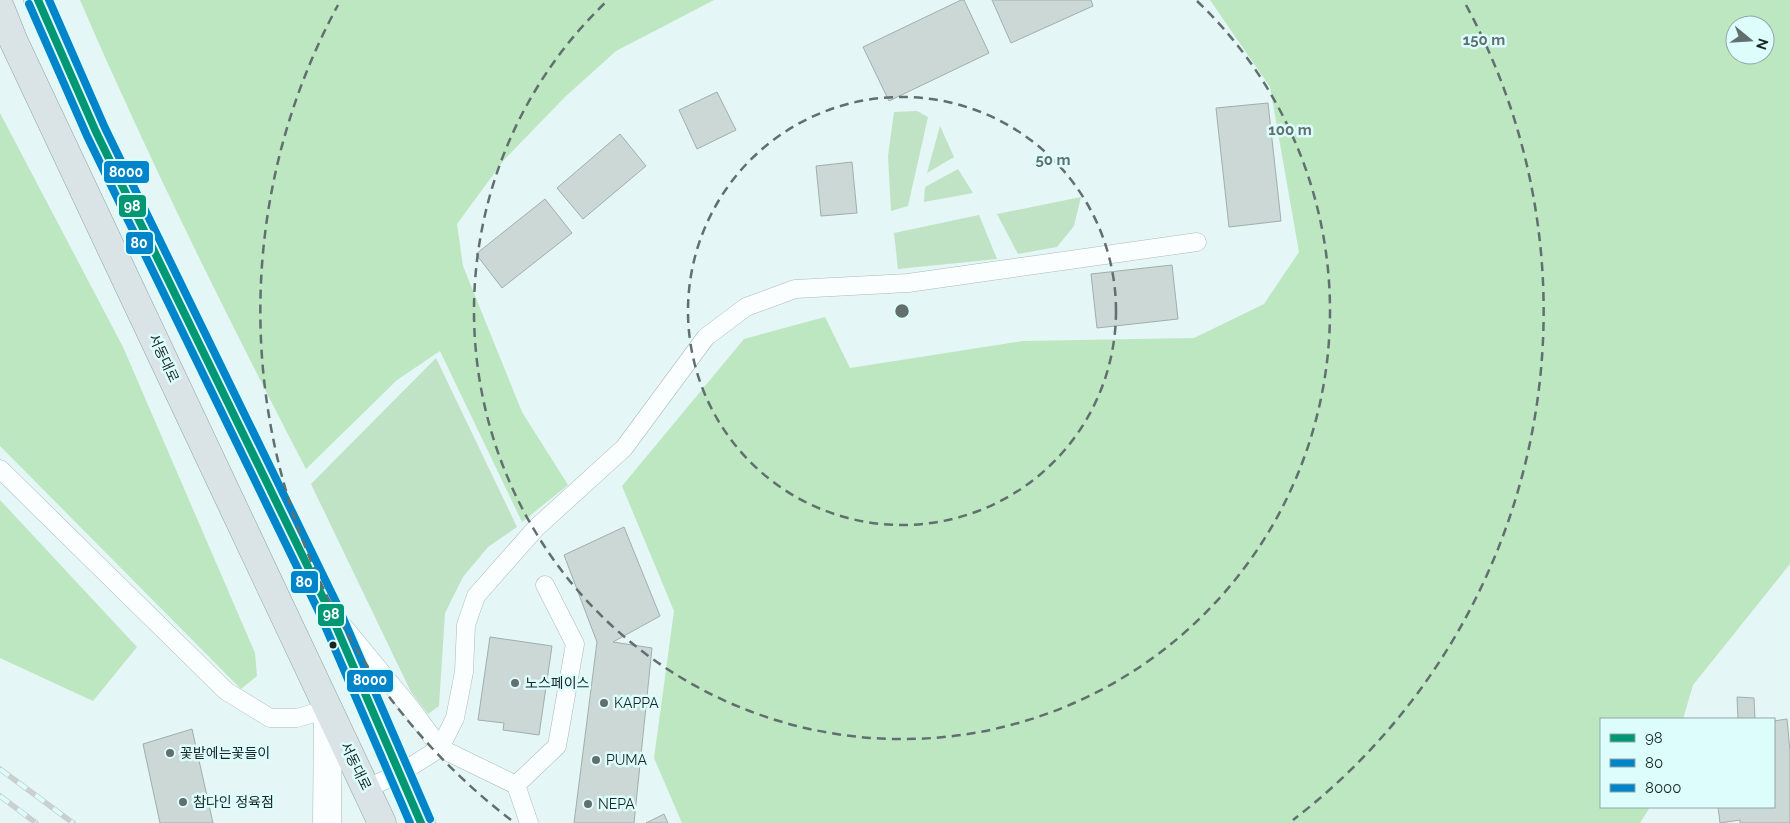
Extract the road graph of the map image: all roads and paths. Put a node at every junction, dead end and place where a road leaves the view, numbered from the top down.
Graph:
1 (38, 0) edge
2 (0, 7) edge
3 (1197, 242) dead end
4 (0, 470) edge
5 (545, 585) dead end
6 (328, 608) junction
7 (328, 709) junction
8 (440, 748) junction
9 (399, 774) junction
10 (516, 785) junction
11 (367, 788) junction
12 (327, 823) edge
13 (382, 823) edge
14 (421, 823) edge
15 (529, 823) edge

1 - 6 main road
2 - 7 main road, 서동대로
3 - 8 lane
4 - 7 lane
5 - 10 lane
6 - 8 lane
6 - 9 main road
7 - 11 main road, 서동대로
7 - 12 street
8 - 9 lane
8 - 10 lane
9 - 11 lane
9 - 14 main road
10 - 15 lane
11 - 13 main road, 서동대로

